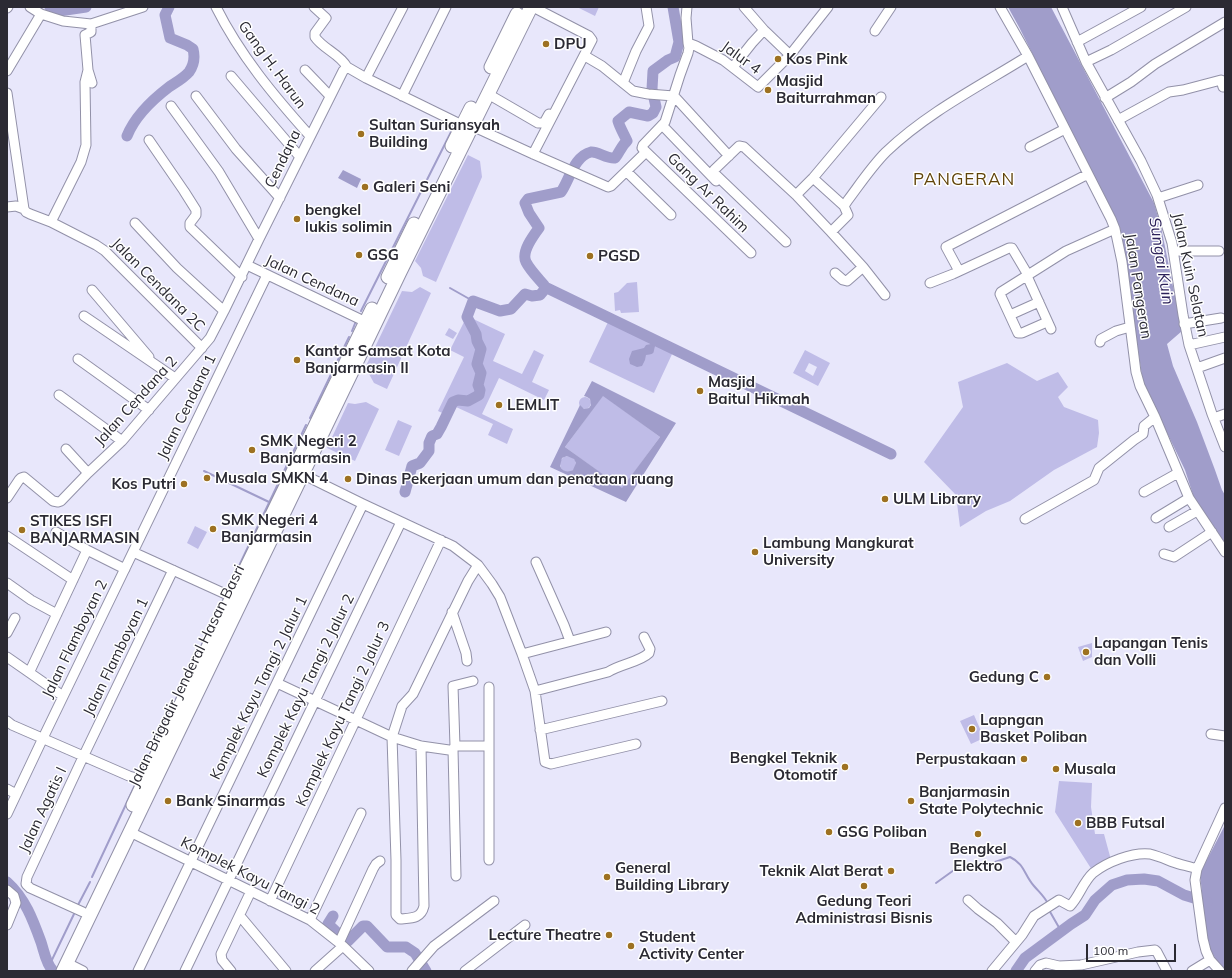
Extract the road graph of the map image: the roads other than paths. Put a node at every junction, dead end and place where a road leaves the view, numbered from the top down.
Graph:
1 (30, 7) edge
2 (142, 7) edge
3 (216, 7) edge
4 (314, 7) edge
5 (403, 7) edge
6 (446, 7) edge
7 (521, 7) edge
8 (532, 7) edge
9 (646, 7) edge
10 (687, 7) edge
11 (744, 7) edge
12 (828, 7) edge
13 (891, 7) edge
14 (1000, 7) edge
15 (1062, 7) edge
16 (1141, 7) edge
17 (1186, 7) edge
18 (125, 10) edge
19 (41, 14) junction
20 (1225, 22) edge
21 (92, 24) junction
22 (764, 30) junction
23 (875, 31) dead end
24 (1077, 42) junction
25 (588, 43) junction
26 (688, 43) junction
27 (507, 45) junction
28 (585, 56) junction
29 (790, 56) junction
30 (1028, 56) junction
31 (1086, 62) junction
32 (733, 67) junction
33 (346, 68) junction
34 (88, 70) junction
35 (305, 70) dead end
36 (7, 71) edge
37 (231, 76) dead end
38 (366, 78) junction
39 (92, 83) dead end
40 (623, 83) junction
41 (1225, 86) edge
42 (7, 93) edge
43 (488, 94) junction
44 (196, 96) dead end
45 (330, 96) junction
46 (402, 96) junction
47 (674, 96) junction
48 (881, 97) dead end
49 (1105, 98) junction
50 (171, 106) dead end
51 (1118, 120) junction
52 (467, 125) junction
53 (662, 125) junction
54 (1065, 129) junction
55 (310, 136) junction
56 (149, 140) dead end
57 (1030, 147) dead end
58 (646, 152) junction
59 (533, 154) junction
60 (728, 156) junction
61 (300, 157) junction
62 (627, 172) junction
63 (1088, 174) junction
64 (813, 178) junction
65 (1198, 185) dead end
66 (796, 195) junction
67 (280, 198) junction
68 (1158, 198) junction
69 (844, 206) junction
70 (7, 207) edge
71 (24, 209) junction
72 (672, 215) dead end
73 (754, 218) dead end
74 (50, 222) junction
75 (135, 223) dead end
76 (1115, 229) junction
77 (831, 232) junction
78 (259, 239) junction
79 (786, 242) dead end
80 (1219, 251) dead end
81 (1173, 252) junction
82 (751, 253) dead end
83 (247, 265) junction
84 (862, 267) junction
85 (959, 272) junction
86 (835, 273) dead end
87 (267, 275) junction
88 (1028, 276) junction
89 (242, 277) junction
90 (930, 283) dead end
91 (92, 290) dead end
92 (885, 295) dead end
93 (1039, 302) junction
94 (224, 311) junction
95 (1010, 315) junction
96 (84, 316) dead end
97 (1221, 318) dead end
98 (366, 322) junction
99 (1184, 324) junction
100 (1130, 327) junction
101 (1225, 337) edge
102 (1100, 342) dead end
103 (1189, 345) junction
104 (202, 348) junction
105 (1225, 358) edge
106 (78, 359) dead end
107 (157, 366) junction
108 (1197, 368) junction
109 (175, 378) junction
110 (59, 395) dead end
111 (149, 410) junction
112 (1225, 414) edge
113 (1155, 417) junction
114 (1214, 418) junction
115 (122, 441) junction
116 (1225, 447) edge
117 (66, 450) dead end
118 (88, 473) junction
119 (1178, 473) junction
120 (302, 474) junction
121 (1144, 492) dead end
122 (7, 498) edge
123 (1189, 498) junction
124 (363, 504) junction
125 (1197, 511) junction
126 (1156, 518) dead end
127 (1025, 519) dead end
128 (401, 522) junction
129 (1169, 527) dead end
130 (56, 532) dead end
131 (1212, 532) junction
132 (7, 536) edge
133 (441, 540) junction
134 (87, 550) junction
135 (133, 552) junction
136 (1225, 552) edge
137 (1164, 554) dead end
138 (536, 562) dead end
139 (478, 565) junction
140 (125, 568) junction
141 (173, 570) junction
142 (73, 580) junction
143 (7, 584) edge
144 (232, 597) junction
145 (452, 612) junction
146 (57, 614) junction
147 (15, 618) dead end
148 (606, 632) dead end
149 (7, 633) edge
150 (644, 637) dead end
151 (218, 638) junction
152 (570, 641) junction
153 (522, 654) junction
154 (7, 657) edge
155 (467, 661) dead end
156 (30, 671) junction
157 (473, 681) dead end
158 (277, 683) junction
159 (489, 686) dead end
160 (535, 691) junction
161 (63, 696) junction
162 (315, 701) junction
163 (662, 701) dead end
164 (356, 720) junction
165 (7, 721) edge
166 (540, 730) junction
167 (1211, 734) dead end
168 (392, 736) junction
169 (1225, 736) edge
170 (42, 738) junction
171 (636, 744) dead end
172 (421, 746) junction
173 (488, 746) junction
174 (454, 747) junction
175 (84, 755) junction
176 (149, 782) junction
177 (7, 789) edge
178 (16, 794) junction
179 (1225, 808) edge
180 (361, 813) dead end
181 (7, 814) edge
182 (130, 832) junction
183 (489, 860) dead end
184 (191, 861) junction
185 (380, 861) dead end
186 (1197, 869) junction
187 (456, 876) dead end
188 (229, 880) junction
189 (7, 890) edge
190 (251, 891) junction
191 (96, 894) junction
192 (968, 900) dead end
193 (270, 901) junction
194 (494, 901) dead end
195 (83, 912) junction
196 (240, 916) junction
197 (310, 920) junction
198 (7, 925) edge
199 (525, 925) dead end
200 (1016, 942) junction
201 (72, 944) junction
202 (341, 944) junction
203 (1210, 960) junction
204 (60, 968) edge
205 (83, 971) edge
206 (138, 971) edge
207 (185, 971) edge
208 (231, 971) edge
209 (286, 971) edge
210 (315, 971) edge
211 (369, 971) edge
212 (412, 971) edge
213 (466, 971) edge
214 (992, 971) edge
215 (1034, 971) edge
216 (1167, 971) edge
217 (1192, 971) edge
218 (1220, 971) edge

1 - 19 street
2 - 18 street
3 - 55 street, Gang H. Harun
4 - 33 street
5 - 38 street
6 - 46 street
7 - 27 highway, Jalan Brigadir Jenderal Hasan Basri
8 - 25 street
8 - 27 highway, Jalan Brigadir Jenderal Hasan Basri
9 - 40 street
10 - 26 street
11 - 22 street
12 - 29 street
13 - 23 street
14 - 30 street, Jalan Pangeran
15 - 24 street, Jalan Kuin Selatan
16 - 24 street
17 - 31 street
18 - 21 street
19 - 21 street
19 - 36 street
20 - 49 street
21 - 34 street
22 - 29 street
22 - 32 street
24 - 31 street, Jalan Kuin Selatan
25 - 28 street
25 - 43 street
26 - 32 street, Jalur 4
26 - 47 street
27 - 43 highway, Jalan Brigadir Jenderal Hasan Basri
27 - 52 highway, Jalan Brigadir Jenderal Hasan Basri
28 - 40 street
28 - 59 street
29 - 32 street, Jalur 4
30 - 54 street, Jalan Pangeran
30 - 69 street
31 - 49 street, Jalan Kuin Selatan
33 - 38 street
33 - 45 street, Cendana
34 - 39 street
34 - 74 street
35 - 45 street
37 - 61 street
38 - 46 street
40 - 47 street
41 - 51 street
42 - 71 street
43 - 52 highway, Jalan Brigadir Jenderal Hasan Basri
44 - 67 street
45 - 55 street, Cendana
46 - 52 street
47 - 53 street
47 - 60 street
48 - 64 street
49 - 51 street, Jalan Kuin Selatan
50 - 78 street
51 - 68 street, Jalan Kuin Selatan
52 - 59 street
52 - 98 highway, Jalan Brigadir Jenderal Hasan Basri
52 - 120 highway, Jalan Brigadir Jenderal Hasan Basri
53 - 58 street
53 - 73 street
54 - 57 street
54 - 63 street, Jalan Pangeran
55 - 61 street, Cendana
56 - 89 street
58 - 62 street
58 - 82 street, Gang Ar Rahim
59 - 62 street
60 - 66 street
60 - 79 street
61 - 67 street, Cendana
62 - 72 street
63 - 76 street, Jalan Pangeran
63 - 85 street
64 - 66 street
64 - 69 street
65 - 68 street
66 - 77 street
67 - 78 street, Cendana
68 - 81 street, Jalan Kuin Selatan
69 - 77 street
70 - 71 street, Jalan Cendana 2C
71 - 74 street, Jalan Cendana 2C
74 - 104 street, Jalan Cendana 2C
75 - 94 street
76 - 88 street
76 - 100 street, Jalan Pangeran
77 - 84 street
78 - 83 street, Cendana
80 - 81 street
81 - 99 street, Jalan Kuin Selatan
83 - 87 street, Jalan Cendana
83 - 89 street, Jalan Cendana 2
84 - 86 street
84 - 92 street
85 - 88 street
85 - 90 street
87 - 98 street, Jalan Cendana
87 - 135 street, Jalan Cendana 1
88 - 93 street
88 - 95 street
89 - 94 street, Jalan Cendana 2
91 - 107 street
93 - 95 street
93 - 95 street
94 - 104 street, Jalan Cendana 2
96 - 107 street
97 - 99 street
98 - 144 highway, Jalan Brigadir Jenderal Hasan Basri
99 - 103 street, Jalan Kuin Selatan
100 - 102 street
100 - 113 street, Jalan Pangeran
101 - 103 street
103 - 108 street, Jalan Kuin Selatan
104 - 109 street, Jalan Cendana 2
105 - 108 street
106 - 111 street
107 - 109 street
108 - 114 street, Jalan Kuin Selatan
109 - 111 street, Jalan Cendana 2
110 - 115 street
111 - 115 street, Jalan Cendana 2
112 - 114 street
113 - 119 street, Jalan Pangeran
113 - 127 street
114 - 116 street, Jalan Kuin Selatan
115 - 118 street, Jalan Cendana 2
117 - 118 street
118 - 122 street, Jalan Cendana 2
119 - 121 street
119 - 123 street, Jalan Pangeran
120 - 124 street
120 - 151 highway, Jalan Brigadir Jenderal Hasan Basri
123 - 125 street, Jalan Pangeran
123 - 126 street
124 - 128 street
124 - 158 street, Komplek Kayu Tangi 2 Jalur 1
125 - 129 street
125 - 131 street, Jalan Pangeran
128 - 133 street
128 - 162 street, Komplek Kayu Tangi 2 Jalur 2
130 - 134 street
131 - 136 street, Jalan Pangeran
131 - 137 street
132 - 142 street
133 - 139 street
133 - 164 street, Komplek Kayu Tangi 2 Jalur 3
134 - 140 street
134 - 142 street
135 - 140 street, Jalan Flamboyan 2
135 - 141 street
138 - 152 street
139 - 145 street
139 - 153 street
140 - 161 street, Jalan Flamboyan 2
141 - 144 street
141 - 175 street, Jalan Flamboyan 1
142 - 146 street
143 - 146 street
144 - 151 highway, Jalan Brigadir Jenderal Hasan Basri
145 - 155 street
145 - 168 street
146 - 156 street
147 - 149 street
148 - 152 street
150 - 160 street
151 - 176 highway, Jalan Brigadir Jenderal Hasan Basri
152 - 153 street
153 - 160 street
154 - 156 street
156 - 161 street
157 - 174 street
158 - 162 street
158 - 184 street, Komplek Kayu Tangi 2 Jalur 1
159 - 173 street
160 - 166 street
161 - 170 street, Jalan Flamboyan 2
162 - 164 street
162 - 188 street, Komplek Kayu Tangi 2 Jalur 2
163 - 166 street
164 - 168 street
164 - 193 street, Komplek Kayu Tangi 2 Jalur 3
165 - 170 street
166 - 171 street
167 - 169 street
168 - 172 street
168 - 172 street
170 - 175 street
170 - 178 street, Jalan Flamboyan 2
172 - 174 street
173 - 174 street
173 - 183 street
174 - 187 street
175 - 176 street
175 - 195 street, Jalan Agatis I
176 - 182 highway, Jalan Brigadir Jenderal Hasan Basri
176 - 191 highway, Jalan Brigadir Jenderal Hasan Basri
177 - 178 street
178 - 181 street, Jalan Flamboyan 2
179 - 186 street
180 - 197 street
182 - 184 street, Komplek Kayu Tangi 2
182 - 191 highway, Jalan Brigadir Jenderal Hasan Basri
184 - 188 street, Komplek Kayu Tangi 2
184 - 206 street, Komplek Kayu Tangi 2 Jalur 1
185 - 202 street
186 - 200 street
186 - 203 street
188 - 190 street, Komplek Kayu Tangi 2
188 - 207 street, Komplek Kayu Tangi 2 Jalur 2
189 - 198 street
190 - 193 street, Komplek Kayu Tangi 2
190 - 196 street
191 - 195 highway, Jalan Brigadir Jenderal Hasan Basri
191 - 201 highway, Jalan Brigadir Jenderal Hasan Basri
192 - 200 street
193 - 197 street, Komplek Kayu Tangi 2
194 - 212 street
195 - 201 highway, Jalan Brigadir Jenderal Hasan Basri
196 - 208 street
196 - 209 street
197 - 202 street, Komplek Kayu Tangi 2
199 - 213 street
200 - 214 street
201 - 204 highway, Jalan Brigadir Jenderal Hasan Basri
202 - 210 street
202 - 211 street, Komplek Kayu Tangi 2
203 - 217 street
203 - 218 street
204 - 205 street
215 - 216 street

